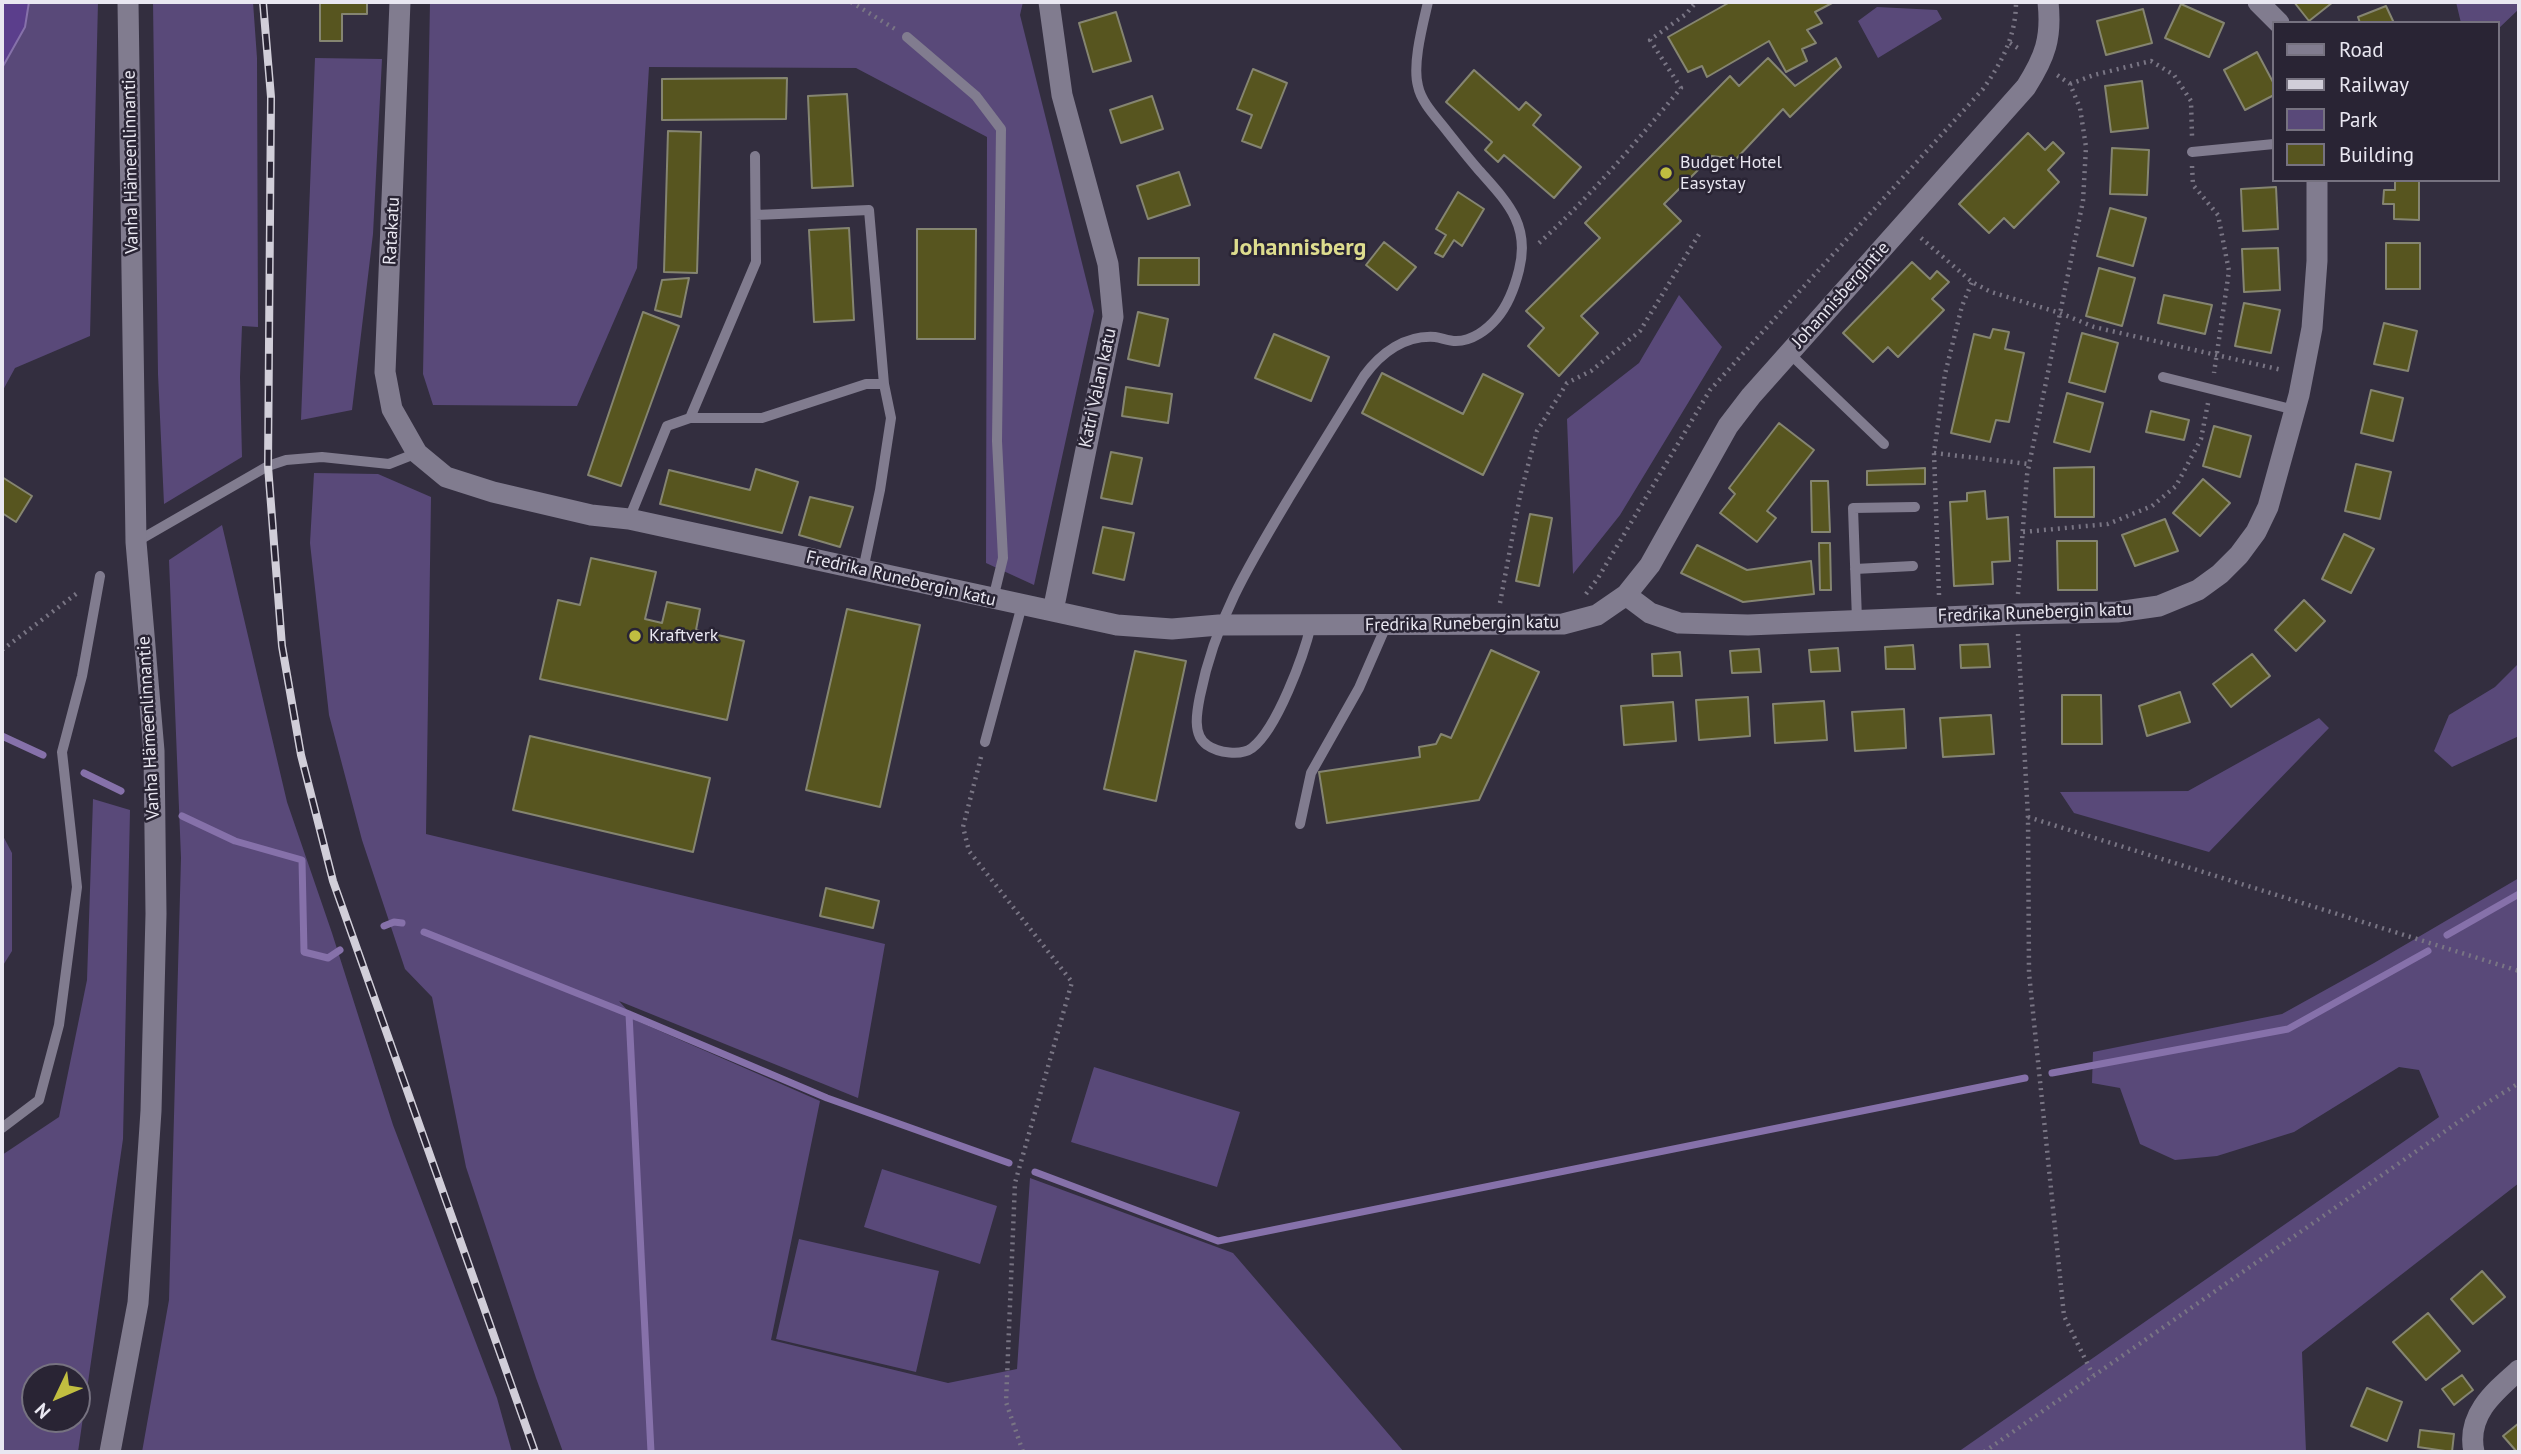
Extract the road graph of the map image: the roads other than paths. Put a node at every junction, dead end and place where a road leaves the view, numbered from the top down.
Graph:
1 (128, 2) edge
2 (400, 2) edge
3 (1049, 2) edge
4 (1428, 2) edge
5 (2048, 2) edge
6 (2258, 2) edge
7 (2277, 21) edge
8 (907, 37) road end
9 (2272, 144) edge
10 (2192, 152) road end
11 (755, 156) dead end
12 (2317, 182) edge
13 (756, 215) junction
14 (1789, 353) junction
15 (2163, 377) dead end
16 (884, 384) junction
17 (2295, 410) junction
18 (690, 418) junction
19 (1884, 444) dead end
20 (417, 453) junction
21 (1915, 507) dead end
22 (629, 519) junction
23 (136, 542) junction
24 (1913, 566) dead end
25 (1855, 569) junction
26 (863, 570) junction
27 (100, 576) road end
28 (1626, 595) junction
29 (993, 599) junction
30 (1022, 605) junction
31 (1053, 611) junction
32 (1857, 620) junction
33 (1219, 625) junction
34 (1311, 625) junction
35 (1386, 626) junction
36 (985, 742) road end
37 (1300, 824) dead end
38 (2, 1128) edge
39 (2519, 1370) edge
40 (110, 1452) edge
41 (2474, 1452) edge

1 - 23 street, Vanha Hämeenlinnantie
2 - 20 street, Ratakatu
3 - 31 street, Katri Valan katu
4 - 33 lane
5 - 14 street, Johannisbergintie
6 - 7 street
8 - 29 lane
9 - 10 lane
11 - 13 lane
12 - 17 street, Fredrika Runebergin katu
13 - 16 lane
13 - 18 lane
14 - 19 lane
14 - 28 street, Johannisbergintie
15 - 17 lane
16 - 18 lane
16 - 26 lane
17 - 32 street, Fredrika Runebergin katu
18 - 22 lane
20 - 22 street, Fredrika Runebergin katu
20 - 23 lane
21 - 25 lane
22 - 26 street, Fredrika Runebergin katu
23 - 40 street, Vanha Hämeenlinnantie
24 - 25 lane
25 - 32 lane
26 - 29 street, Fredrika Runebergin katu
27 - 38 lane
28 - 32 street, Fredrika Runebergin katu
28 - 35 street, Fredrika Runebergin katu
29 - 30 street, Fredrika Runebergin katu
30 - 31 street, Fredrika Runebergin katu
30 - 36 lane
31 - 33 street, Fredrika Runebergin katu
33 - 34 street, Fredrika Runebergin katu
33 - 34 lane
34 - 35 street, Fredrika Runebergin katu
35 - 37 lane
39 - 41 street

